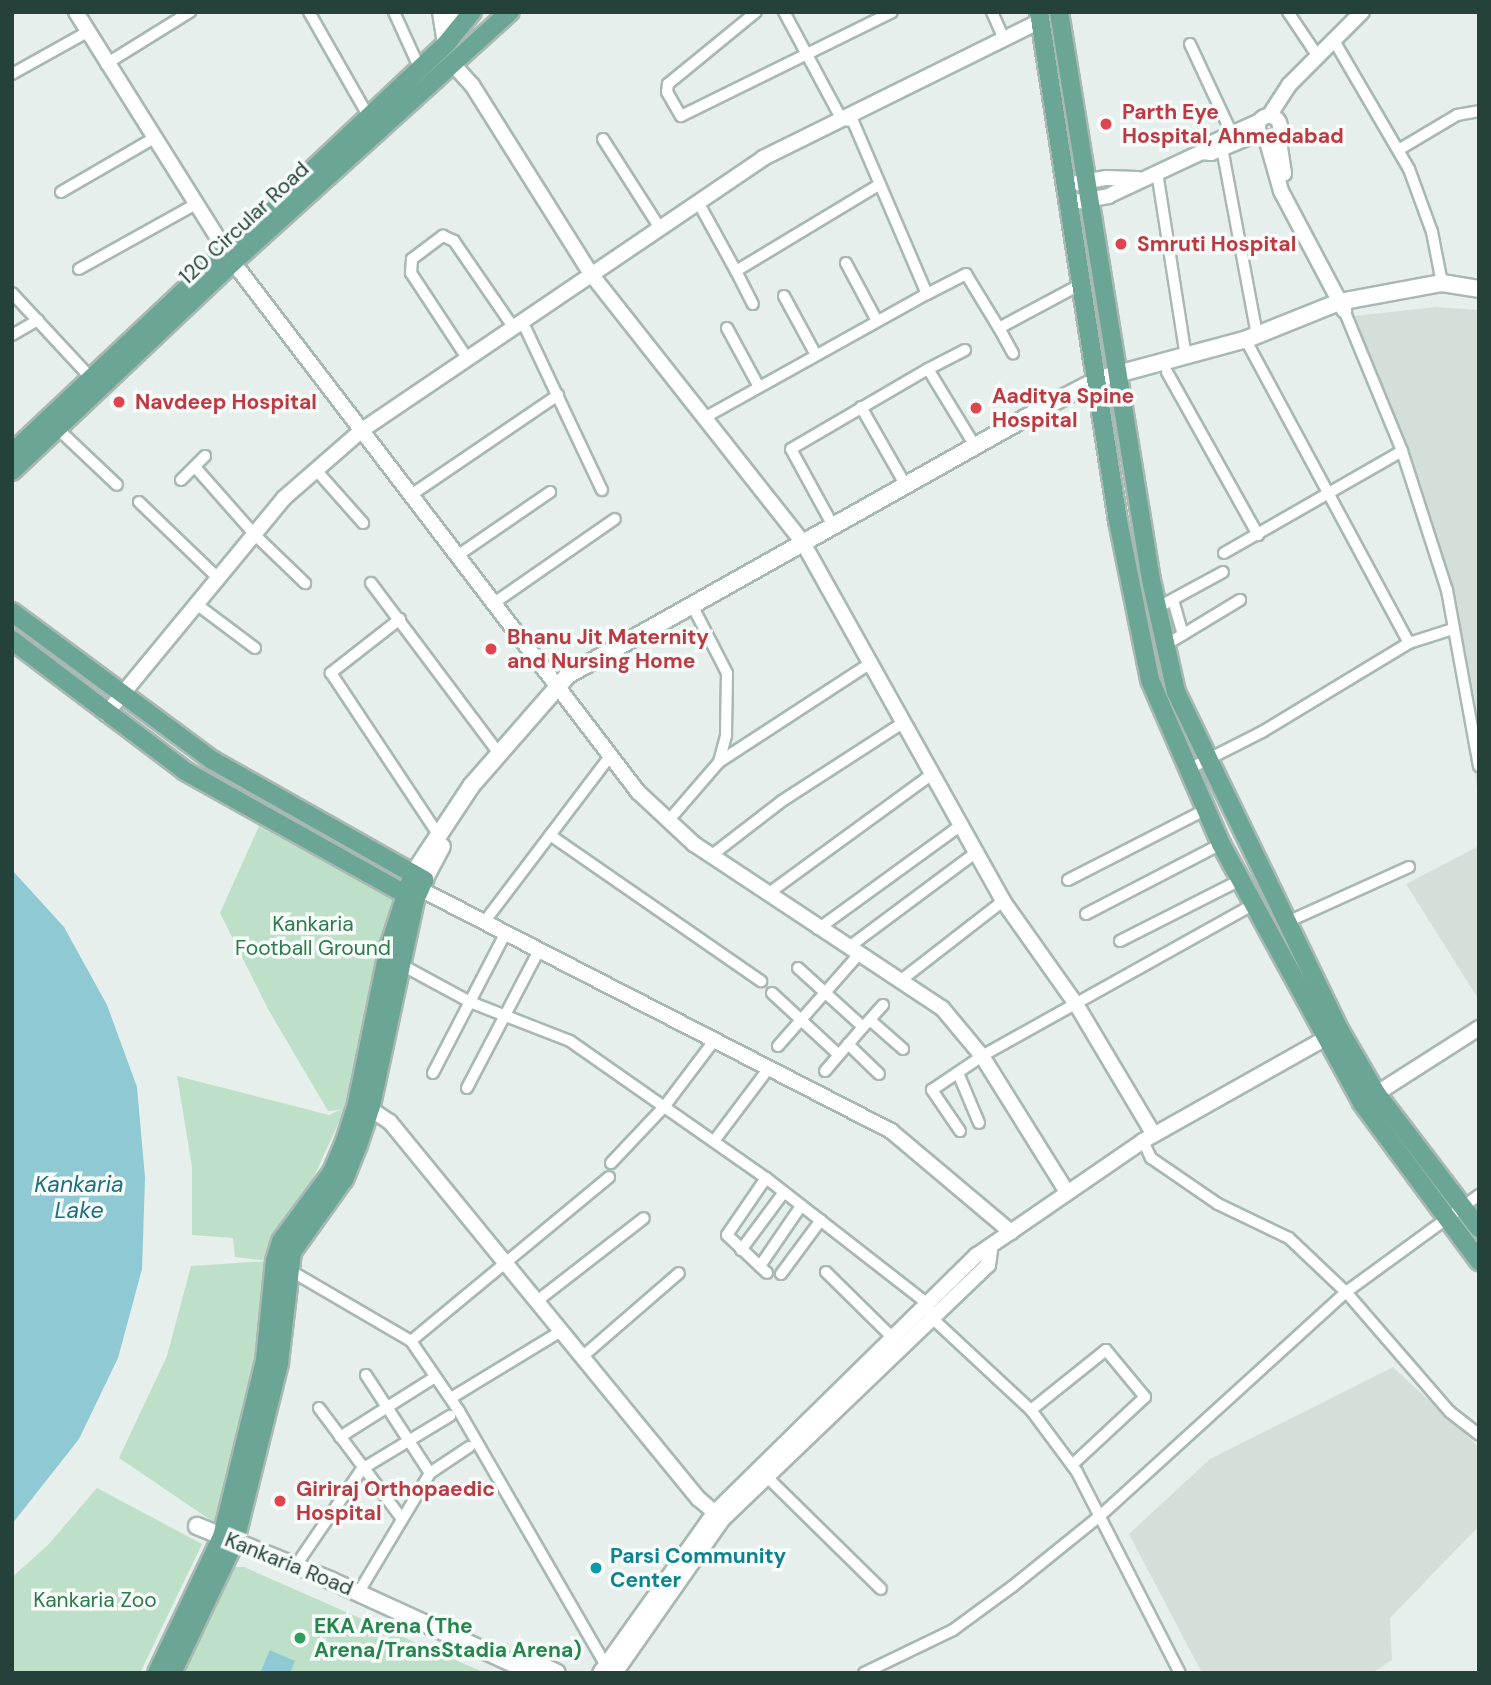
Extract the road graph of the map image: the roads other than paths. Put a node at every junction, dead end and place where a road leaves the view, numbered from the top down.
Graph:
1 (76, 12) edge
2 (190, 12) edge
3 (309, 12) edge
4 (394, 12) edge
5 (441, 12) edge
6 (472, 12) edge
7 (510, 12) edge
8 (756, 12) edge
9 (784, 12) edge
10 (892, 12) edge
11 (992, 12) edge
12 (1059, 12) edge
13 (1288, 12) edge
14 (1362, 12) edge
15 (1040, 16) edge
16 (455, 20) edge
17 (87, 32) junction
18 (1004, 39) junction
19 (1333, 39) junction
20 (446, 44) junction
21 (1190, 44) dead end
22 (806, 54) junction
23 (1317, 55) junction
24 (459, 58) junction
25 (106, 64) junction
26 (420, 69) junction
27 (12, 74) edge
28 (1479, 111) edge
29 (369, 117) junction
30 (842, 120) junction
31 (1268, 128) junction
32 (1232, 134) junction
33 (154, 138) junction
34 (603, 139) dead end
35 (1222, 148) junction
36 (1400, 149) junction
37 (1202, 152) junction
38 (1157, 172) junction
39 (1141, 179) junction
40 (1085, 182) junction
41 (880, 184) junction
42 (1066, 185) junction
43 (61, 192) dead end
44 (698, 202) junction
45 (1079, 202) junction
46 (196, 204) junction
47 (660, 228) junction
48 (229, 256) junction
49 (846, 262) dead end
50 (79, 269) dead end
51 (736, 271) junction
52 (591, 274) junction
53 (1443, 283) junction
54 (1081, 285) junction
55 (1479, 289) edge
56 (12, 293) edge
57 (927, 294) junction
58 (784, 296) dead end
59 (1479, 296) edge
60 (753, 304) dead end
61 (1341, 306) junction
62 (38, 320) junction
63 (877, 321) junction
64 (518, 324) junction
65 (727, 328) dead end
66 (999, 328) junction
67 (12, 335) edge
68 (1253, 340) junction
69 (965, 350) dead end
70 (1013, 353) dead end
71 (816, 355) junction
72 (467, 358) junction
73 (1186, 358) junction
74 (928, 369) junction
75 (1167, 372) junction
76 (91, 378) junction
77 (1121, 379) junction
78 (1100, 384) junction
79 (759, 387) junction
80 (558, 395) junction
81 (861, 407) junction
82 (704, 418) junction
83 (58, 429) junction
84 (362, 430) junction
85 (975, 446) junction
86 (1402, 451) junction
87 (12, 453) edge
88 (205, 456) dead end
89 (195, 467) junction
90 (316, 470) junction
91 (12, 471) edge
92 (181, 480) dead end
93 (905, 484) junction
94 (117, 485) dead end
95 (602, 490) dead end
96 (550, 492) dead end
97 (1331, 493) junction
98 (411, 495) junction
99 (139, 502) dead end
100 (615, 519) dead end
101 (363, 523) dead end
102 (832, 524) junction
103 (254, 534) junction
104 (1258, 535) junction
105 (804, 546) junction
106 (1224, 553) dead end
107 (457, 556) junction
108 (1223, 572) dead end
109 (217, 577) junction
110 (305, 583) dead end
111 (371, 583) dead end
112 (1240, 600) dead end
113 (195, 603) junction
114 (494, 603) junction
115 (1165, 604) junction
116 (12, 612) edge
117 (696, 613) junction
118 (400, 619) junction
119 (1453, 629) junction
120 (1183, 635) junction
121 (12, 640) edge
122 (1409, 643) junction
123 (1164, 646) junction
124 (255, 648) dead end
125 (868, 665) junction
126 (560, 689) junction
127 (119, 694) junction
128 (106, 715) junction
129 (904, 722) junction
130 (498, 752) junction
131 (611, 755) junction
132 (1207, 761) junction
133 (719, 762) junction
134 (1479, 766) edge
135 (1187, 771) junction
136 (931, 775) junction
137 (1205, 810) junction
138 (669, 820) junction
139 (960, 826) junction
140 (438, 834) junction
141 (550, 835) junction
142 (1221, 844) junction
143 (975, 853) junction
144 (712, 855) junction
145 (1409, 867) dead end
146 (1068, 880) dead end
147 (1240, 880) junction
148 (415, 887) junction
149 (769, 893) junction
150 (1003, 901) junction
151 (1252, 905) junction
152 (1086, 914) dead end
153 (485, 921) junction
154 (1285, 923) junction
155 (818, 929) junction
156 (506, 932) junction
157 (1120, 942) dead end
158 (539, 950) junction
159 (854, 950) junction
160 (400, 964) junction
161 (798, 968) dead end
162 (761, 981) dead end
163 (900, 981) junction
164 (825, 992) junction
165 (772, 993) dead end
166 (470, 1002) junction
167 (1076, 1004) junction
168 (883, 1005) dead end
169 (505, 1015) junction
170 (800, 1019) junction
171 (867, 1024) junction
172 (1479, 1028) edge
173 (1333, 1034) junction
174 (715, 1041) junction
175 (848, 1044) junction
176 (778, 1046) dead end
177 (902, 1049) dead end
178 (839, 1055) junction
179 (982, 1056) junction
180 (769, 1068) junction
181 (825, 1072) dead end
182 (433, 1073) dead end
183 (958, 1073) junction
184 (879, 1074) dead end
185 (467, 1088) dead end
186 (1369, 1098) junction
187 (364, 1105) junction
188 (664, 1107) junction
189 (979, 1122) dead end
190 (960, 1132) dead end
191 (1149, 1138) junction
192 (714, 1141) junction
193 (611, 1163) dead end
194 (609, 1177) dead end
195 (766, 1178) junction
196 (784, 1192) junction
197 (1067, 1192) junction
198 (1479, 1195) edge
199 (802, 1206) junction
200 (1457, 1212) junction
201 (644, 1218) dead end
202 (821, 1220) junction
203 (1479, 1228) edge
204 (1011, 1233) junction
205 (741, 1250) junction
206 (1479, 1261) edge
207 (505, 1264) junction
208 (281, 1265) junction
209 (826, 1272) dead end
210 (679, 1273) dead end
211 (781, 1274) dead end
212 (1346, 1292) junction
213 (537, 1300) junction
214 (930, 1311) junction
215 (561, 1331) junction
216 (893, 1338) junction
217 (411, 1341) junction
218 (582, 1357) junction
219 (366, 1375) dead end
220 (435, 1377) junction
221 (451, 1398) junction
222 (319, 1408) dead end
223 (387, 1408) junction
224 (1031, 1410) junction
225 (450, 1416) dead end
226 (1479, 1435) edge
227 (340, 1437) junction
228 (409, 1441) junction
229 (469, 1447) dead end
230 (1072, 1465) junction
231 (362, 1469) junction
232 (430, 1474) junction
233 (766, 1476) junction
234 (718, 1516) junction
235 (1101, 1516) junction
236 (402, 1519) junction
237 (197, 1527) dead end
238 (229, 1535) junction
239 (301, 1558) junction
240 (363, 1585) junction
241 (881, 1589) dead end
242 (607, 1670) edge
243 (157, 1673) edge
244 (172, 1673) edge
245 (533, 1673) edge
246 (557, 1673) edge
247 (864, 1673) edge
248 (1180, 1673) edge

1 - 17 street
2 - 25 street
3 - 29 street
4 - 26 street
5 - 20 main road
6 - 16 main road, 120 Circular Road
7 - 24 main road, 120 Circular Road
8 - 22 street
9 - 22 street
10 - 22 street
11 - 18 street
12 - 40 main road
13 - 23 street
14 - 19 street
15 - 18 street
15 - 42 main road
16 - 20 main road, 120 Circular Road
16 - 24 main road
17 - 25 street
17 - 27 street
18 - 30 street
19 - 23 street
19 - 36 street
20 - 24 main road
20 - 26 main road, 120 Circular Road
21 - 32 street
22 - 30 street
23 - 31 street
24 - 48 main road, 120 Circular Road
24 - 52 street
25 - 33 street
26 - 29 main road, 120 Circular Road
28 - 36 street
29 - 48 main road, 120 Circular Road
30 - 41 street
30 - 44 street
31 - 32 street
31 - 35 street
31 - 61 street
32 - 37 street
33 - 43 street
33 - 46 street
34 - 47 street
35 - 37 street
35 - 68 street
36 - 53 street
37 - 38 street
38 - 39 street
38 - 73 street
39 - 40 street
39 - 45 street
40 - 42 street
40 - 45 main road
41 - 51 street
41 - 57 street
42 - 45 main road
44 - 47 street
44 - 51 street
45 - 54 main road
45 - 77 main road
46 - 48 street
46 - 50 street
47 - 52 street
48 - 76 main road, 120 Circular Road
48 - 83 main road, 120 Circular Road
48 - 84 street
49 - 63 street
51 - 60 street
52 - 64 street
52 - 82 street
53 - 55 main road
53 - 61 main road
54 - 66 street
54 - 78 main road
56 - 62 street
57 - 63 street
57 - 66 street
58 - 71 street
59 - 61 main road
61 - 68 main road
61 - 86 street
62 - 67 street
62 - 76 street
63 - 71 street
64 - 72 street
64 - 72 street
64 - 80 street
65 - 79 street
66 - 70 street
68 - 73 main road
68 - 75 main road
68 - 97 street
69 - 74 street
71 - 79 street
72 - 84 street
73 - 77 main road
74 - 81 street
74 - 85 street
75 - 77 main road
75 - 104 street
76 - 87 main road, 120 Circular Road
77 - 78 main road
77 - 115 main road
78 - 85 main road
78 - 105 main road
78 - 135 main road
79 - 82 street
80 - 95 street
80 - 98 street
81 - 93 street
81 - 102 street
82 - 105 street
83 - 91 main road, 120 Circular Road
83 - 94 street
84 - 90 street
84 - 98 street
85 - 93 main road
86 - 97 street
86 - 119 street
88 - 89 street
89 - 92 street
89 - 103 street
90 - 101 street
90 - 103 street
93 - 102 main road
96 - 107 street
97 - 104 street
97 - 122 street
98 - 107 street
99 - 109 street
100 - 114 street
102 - 105 main road
103 - 109 street
103 - 110 street
104 - 106 street
105 - 117 main road
105 - 125 street
105 - 126 main road
107 - 114 street
108 - 115 street
109 - 113 street
111 - 118 street
112 - 120 street
113 - 124 street
113 - 127 street
114 - 126 street
115 - 120 street
115 - 123 main road
116 - 127 main road
117 - 126 main road
117 - 133 street
118 - 130 street
118 - 140 street
119 - 122 street
119 - 134 street
120 - 123 street
121 - 128 main road
122 - 132 street
123 - 132 main road
125 - 129 street
125 - 133 street
126 - 130 main road
126 - 131 street
126 - 148 main road
127 - 128 street
127 - 148 main road
128 - 148 main road
129 - 136 street
129 - 144 street
130 - 140 main road
131 - 138 street
131 - 141 street
132 - 135 street
132 - 154 main road
133 - 138 street
135 - 137 main road
136 - 139 street
136 - 149 street
137 - 142 main road
137 - 146 street
138 - 144 street
139 - 143 street
139 - 155 street
140 - 148 main road
141 - 153 street
141 - 162 street
142 - 147 main road
142 - 152 street
143 - 150 street
143 - 159 street
144 - 149 street
145 - 154 street
147 - 151 main road
147 - 157 street
148 - 153 street
148 - 160 main road
148 - 187 main road
149 - 155 street
150 - 163 street
150 - 167 street
151 - 167 street
151 - 173 main road
153 - 156 street
154 - 173 main road
155 - 159 street
156 - 158 street
156 - 166 street
158 - 169 street
158 - 174 street
159 - 163 street
159 - 164 street
160 - 166 street
160 - 187 main road
161 - 164 street
163 - 179 street
164 - 170 street
164 - 171 street
165 - 170 street
166 - 169 street
166 - 182 street
167 - 179 street
167 - 191 street
168 - 171 street
169 - 185 street
169 - 188 street
170 - 176 street
170 - 178 street
171 - 175 street
171 - 177 street
172 - 186 street
173 - 186 main road
173 - 191 street
174 - 180 street
174 - 188 street
175 - 178 street
175 - 184 street
178 - 181 street
179 - 183 street
179 - 197 street
180 - 192 street
180 - 204 street
183 - 189 street
183 - 190 street
186 - 200 main road
187 - 207 street
187 - 208 main road
188 - 192 street
188 - 193 street
191 - 197 street
191 - 212 street
192 - 195 street
194 - 207 street
195 - 196 street
195 - 205 street
196 - 199 street
196 - 205 street
197 - 204 street
198 - 200 street
199 - 202 street
199 - 205 street
200 - 203 main road
200 - 206 main road
200 - 212 street
201 - 213 street
202 - 211 street
202 - 214 street
204 - 214 street
207 - 213 street
207 - 217 street
208 - 217 street
208 - 238 main road
209 - 216 street
210 - 218 street
212 - 226 street
212 - 235 street
213 - 215 street
214 - 216 street
214 - 224 street
214 - 233 street
215 - 218 street
215 - 221 street
216 - 234 street
217 - 220 street
218 - 234 street
219 - 223 street
220 - 221 street
220 - 223 street
221 - 242 street
222 - 227 street
223 - 227 street
223 - 228 street
224 - 230 street
224 - 230 street
225 - 228 street
227 - 231 street
228 - 231 street
228 - 232 street
229 - 232 street
230 - 235 street
231 - 236 street
231 - 239 street
232 - 236 street
233 - 234 street
233 - 241 street
234 - 242 street
235 - 247 street
235 - 248 street
236 - 240 street
237 - 238 main road, Kankaria Road
238 - 239 main road
238 - 243 main road
238 - 244 main road
238 - 245 main road, Kankaria Road
239 - 240 main road
240 - 246 main road

